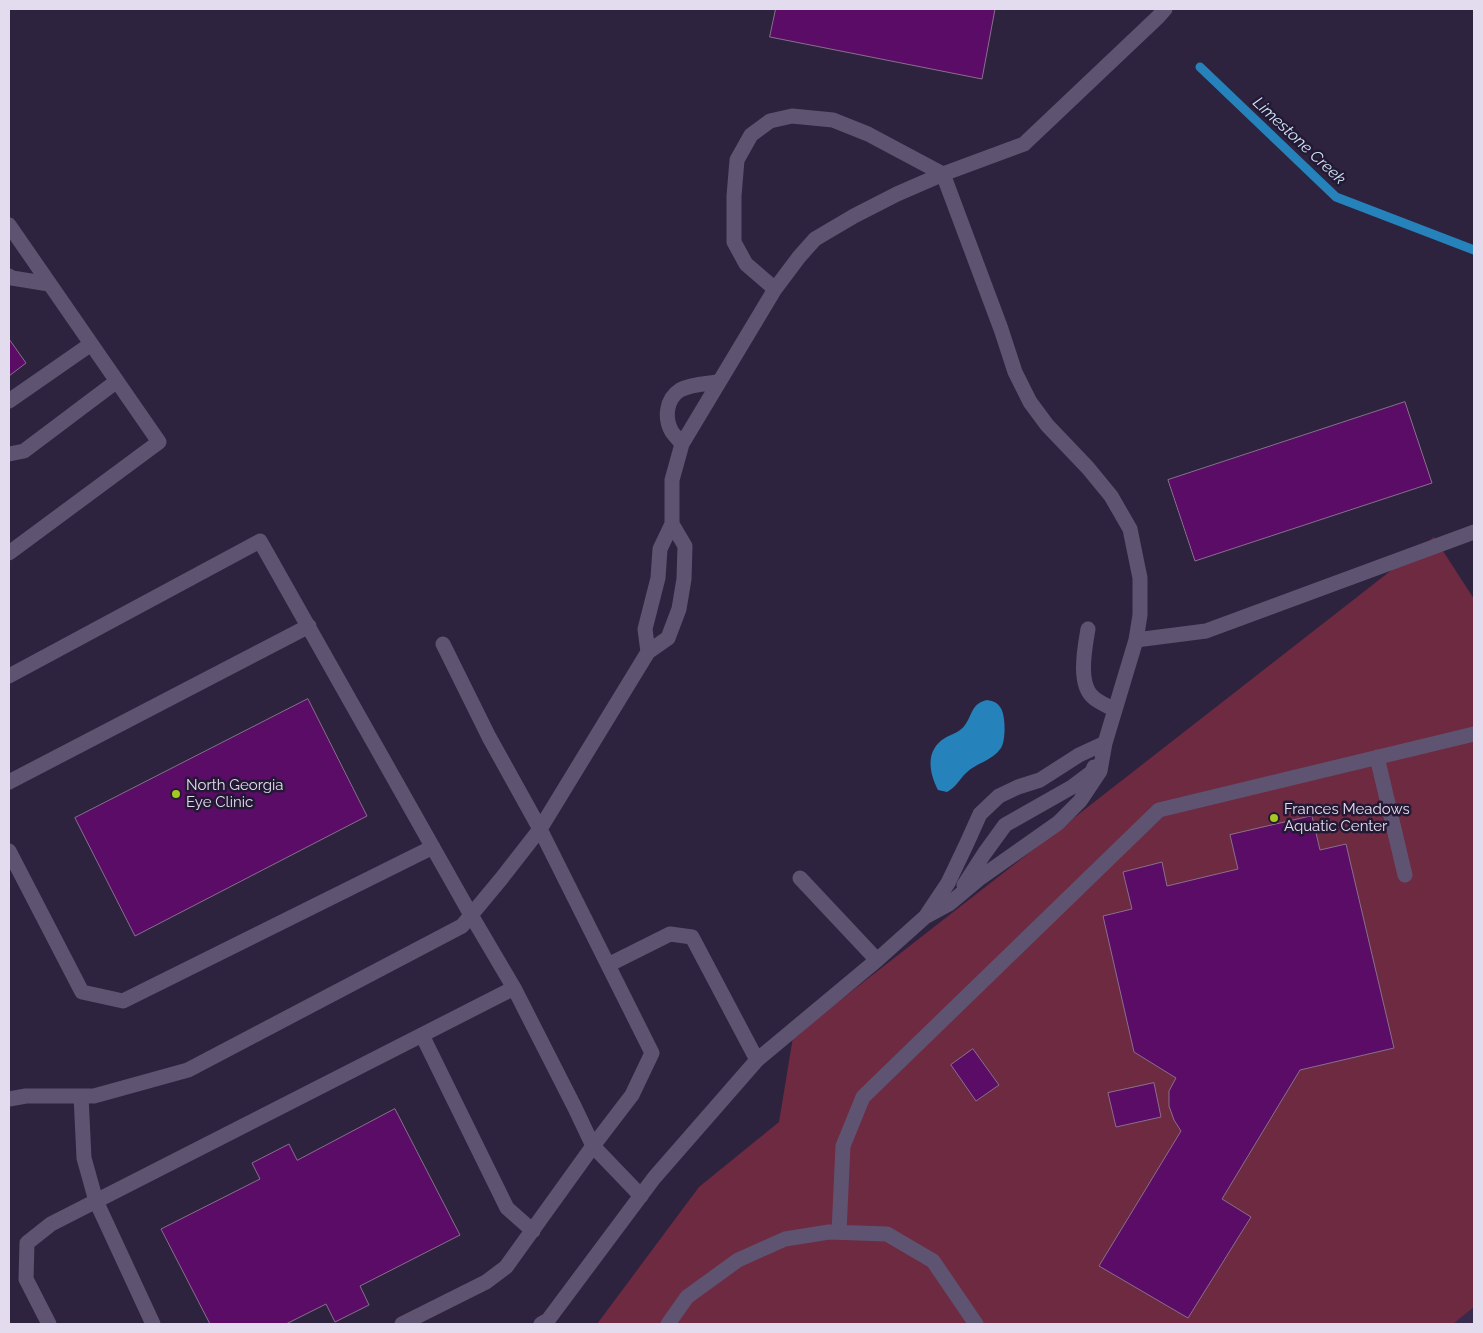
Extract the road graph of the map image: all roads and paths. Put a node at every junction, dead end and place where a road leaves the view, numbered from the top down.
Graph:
1 (1165, 9) edge
2 (943, 174) junction
3 (9, 225) edge
4 (9, 276) edge
5 (50, 284) junction
6 (774, 289) junction
7 (91, 344) junction
8 (117, 381) junction
9 (718, 382) junction
10 (9, 401) edge
11 (682, 444) junction
12 (9, 454) edge
13 (672, 524) junction
14 (1474, 532) edge
15 (9, 553) edge
16 (309, 626) junction
17 (1088, 629) dead end
18 (1136, 640) junction
19 (443, 644) dead end
20 (648, 652) junction
21 (9, 676) edge
22 (1115, 710) junction
23 (1474, 734) edge
24 (1105, 743) junction
25 (1377, 757) junction
26 (9, 782) edge
27 (540, 829) junction
28 (433, 847) junction
29 (9, 851) edge
30 (1406, 875) dead end
31 (800, 878) dead end
32 (955, 899) junction
33 (471, 915) junction
34 (925, 917) junction
35 (877, 960) junction
36 (608, 965) junction
37 (514, 988) junction
38 (422, 1035) junction
39 (757, 1060) junction
40 (9, 1092) edge
41 (26, 1096) junction
42 (81, 1096) junction
43 (9, 1099) edge
44 (593, 1146) junction
45 (641, 1196) junction
46 (96, 1201) junction
47 (533, 1230) junction
48 (839, 1232) junction
49 (50, 1324) edge
50 (153, 1324) edge
51 (402, 1324) edge
52 (541, 1324) edge
53 (668, 1324) edge
54 (976, 1324) edge

1 - 2 lane
2 - 6 lane
2 - 6 lane
2 - 18 lane
3 - 5 lane
4 - 5 lane
5 - 7 lane
6 - 9 lane
7 - 8 lane
7 - 10 lane
8 - 12 lane
8 - 15 lane
9 - 11 lane
9 - 11 lane
11 - 13 lane
13 - 20 lane
13 - 20 lane
14 - 18 lane
16 - 21 lane
16 - 26 lane
16 - 28 lane
17 - 22 lane
18 - 22 lane
19 - 27 lane
20 - 27 lane
22 - 24 lane
23 - 25 lane
24 - 32 lane
24 - 32 lane
24 - 34 lane
25 - 30 lane
25 - 48 lane
27 - 33 lane
27 - 36 lane
28 - 29 lane
28 - 33 lane
31 - 35 lane
32 - 34 lane
33 - 37 lane
33 - 42 lane
34 - 35 lane
35 - 39 lane
36 - 39 lane
36 - 44 lane
37 - 38 lane
37 - 44 lane
38 - 46 lane
38 - 47 lane
39 - 45 lane
40 - 41 lane
41 - 42 lane
41 - 43 lane
42 - 46 lane
44 - 45 lane
44 - 47 lane
45 - 52 lane
46 - 49 lane
46 - 50 lane
47 - 51 lane
48 - 53 lane
48 - 54 lane

